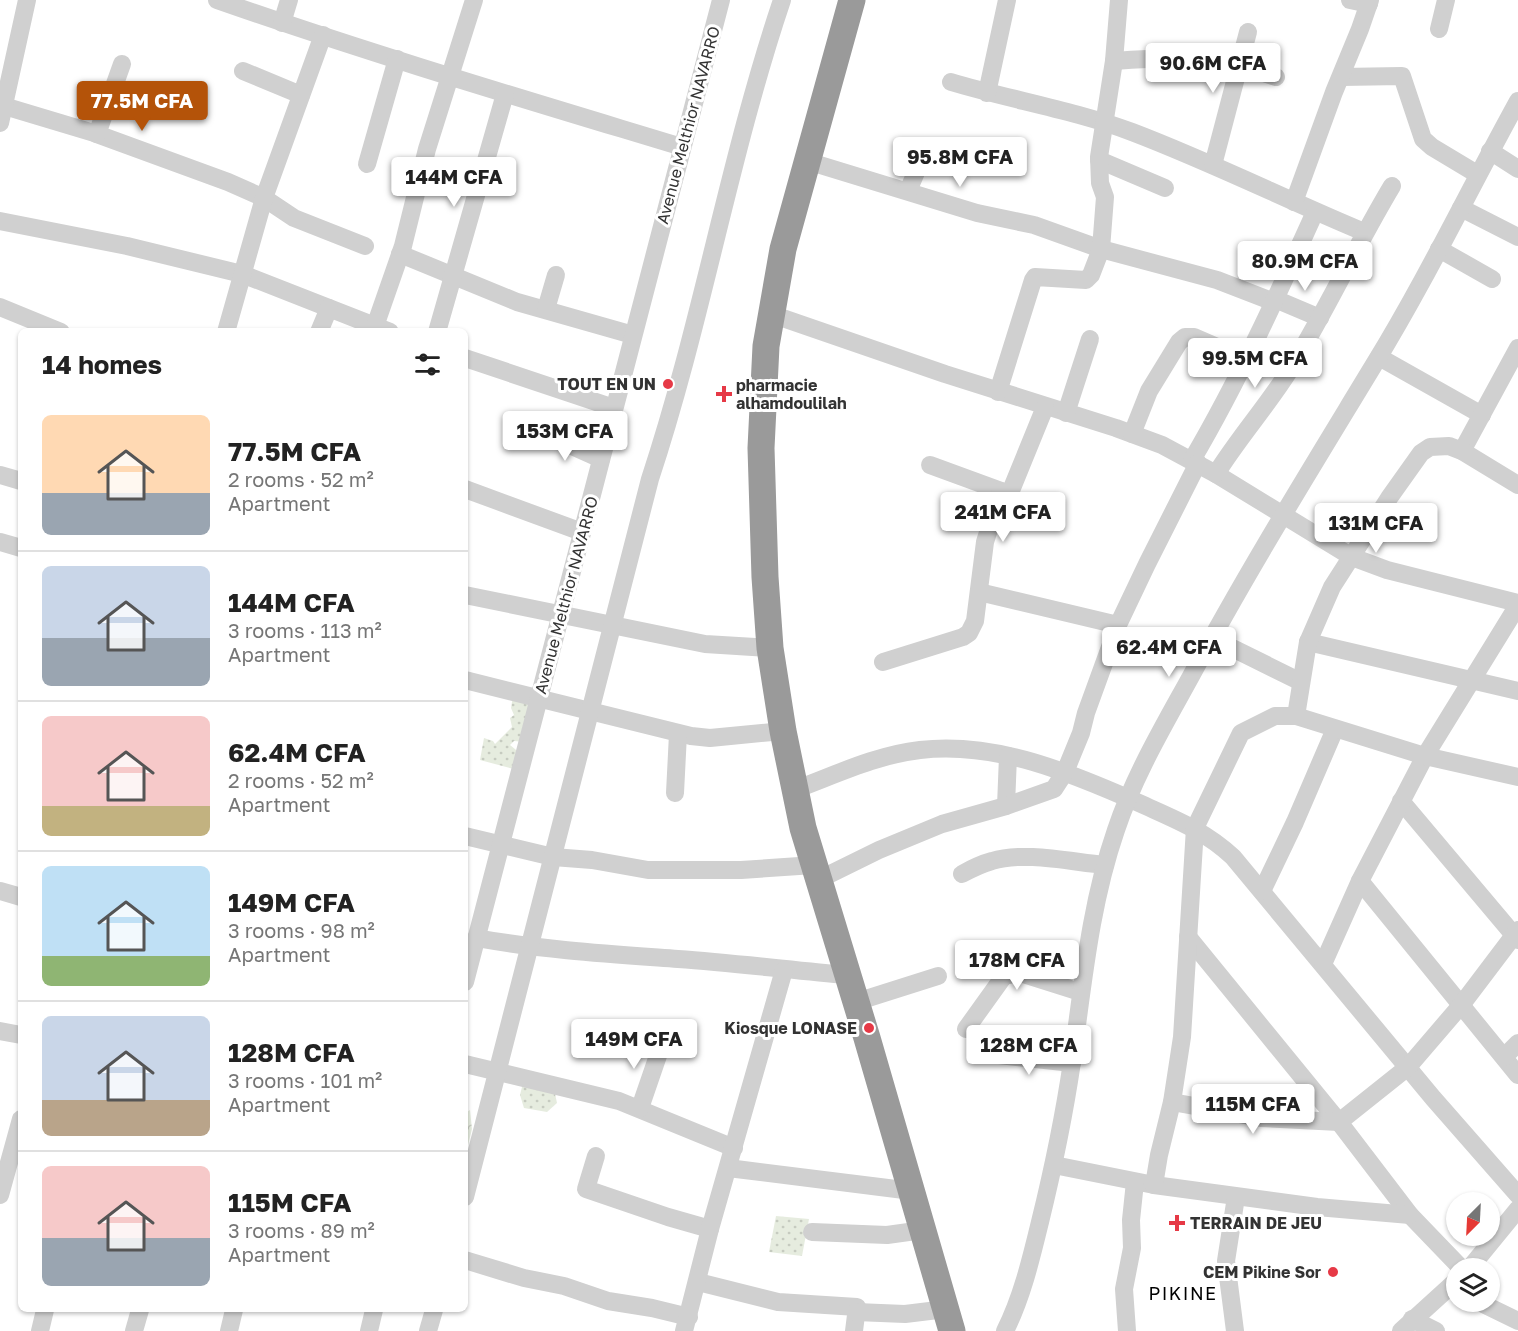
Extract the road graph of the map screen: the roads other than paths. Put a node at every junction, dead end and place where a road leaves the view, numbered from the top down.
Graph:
1 (27, 0) edge
2 (218, 0) edge
3 (289, 0) edge
4 (474, 0) edge
5 (721, 0) edge
6 (782, 0) edge
7 (852, 0) edge
8 (1007, 0) edge
9 (1119, 0) edge
10 (1350, 0) edge
11 (1446, 0) edge
12 (1369, 2) edge
13 (282, 23) junction
14 (1439, 29) dead end
15 (1248, 32) dead end
16 (323, 35) junction
17 (397, 59) junction
18 (1114, 62) junction
19 (122, 64) dead end
20 (1239, 65) junction
21 (243, 71) dead end
22 (450, 76) junction
23 (1276, 77) dead end
24 (1341, 77) junction
25 (951, 82) dead end
26 (987, 93) junction
27 (505, 94) junction
28 (302, 95) junction
29 (1518, 101) edge
30 (2, 115) edge
31 (1104, 123) junction
32 (97, 134) junction
33 (682, 147) junction
34 (926, 149) dead end
35 (1490, 151) junction
36 (1099, 160) junction
37 (807, 161) junction
38 (367, 164) dead end
39 (1213, 165) junction
40 (1518, 168) edge
41 (1477, 174) junction
42 (1392, 186) dead end
43 (1165, 188) dead end
44 (908, 191) junction
45 (264, 198) junction
46 (1294, 202) junction
47 (1461, 208) junction
48 (1315, 212) junction
49 (0, 221) edge
50 (1364, 232) junction
51 (1518, 237) edge
52 (365, 246) dead end
53 (1101, 249) junction
54 (1439, 249) junction
55 (400, 254) junction
56 (242, 274) junction
57 (556, 275) dead end
58 (453, 276) junction
59 (1492, 279) dead end
60 (1275, 300) junction
61 (0, 308) edge
62 (329, 308) junction
63 (546, 309) junction
64 (771, 314) junction
65 (1320, 318) junction
66 (51, 328) edge
67 (227, 328) edge
68 (321, 328) edge
69 (374, 328) edge
70 (380, 328) edge
71 (438, 328) edge
72 (633, 335) junction
73 (1090, 339) dead end
74 (1518, 348) edge
75 (1379, 357) junction
76 (468, 359) edge
77 (1247, 360) junction
78 (998, 392) junction
79 (1046, 407) junction
80 (614, 408) junction
81 (1066, 413) junction
82 (1482, 415) junction
83 (543, 432) dead end
84 (1132, 434) junction
85 (1462, 451) junction
86 (601, 459) junction
87 (1195, 462) junction
88 (930, 465) dead end
89 (1216, 474) junction
90 (0, 475) edge
91 (18, 480) edge
92 (1518, 485) edge
93 (468, 490) edge
94 (1001, 491) junction
95 (1283, 513) junction
96 (582, 532) junction
97 (0, 542) edge
98 (18, 547) edge
99 (1352, 557) junction
100 (978, 592) junction
101 (468, 596) edge
102 (1518, 604) edge
103 (560, 614) junction
104 (613, 625) junction
105 (1118, 625) junction
106 (1212, 638) junction
107 (1308, 642) junction
108 (770, 648) junction
109 (883, 662) dead end
110 (1471, 679) junction
111 (468, 681) edge
112 (1301, 682) junction
113 (1518, 691) edge
114 (538, 699) junction
115 (590, 713) junction
116 (1296, 716) junction
117 (1335, 729) junction
118 (783, 731) junction
119 (678, 734) junction
120 (1008, 756) junction
121 (1425, 756) junction
122 (1065, 772) junction
123 (1518, 777) edge
124 (794, 790) junction
125 (675, 793) dead end
126 (1128, 798) junction
127 (1401, 801) junction
128 (1006, 806) junction
129 (1196, 828) junction
130 (468, 837) edge
131 (501, 846) junction
132 (552, 856) junction
133 (1105, 865) junction
134 (816, 873) junction
135 (962, 874) dead end
136 (1360, 881) junction
137 (0, 891) edge
138 (1262, 891) junction
139 (18, 896) edge
140 (1517, 935) edge
141 (476, 938) junction
142 (1188, 938) junction
143 (530, 948) junction
144 (1022, 949) dead end
145 (1323, 964) junction
146 (468, 970) edge
147 (784, 970) junction
148 (847, 975) junction
149 (1010, 975) junction
150 (938, 976) dead end
151 (1080, 992) junction
152 (856, 1002) junction
153 (1462, 1004) junction
154 (966, 1029) dead end
155 (0, 1031) edge
156 (18, 1034) edge
157 (1518, 1043) edge
158 (662, 1044) dead end
159 (990, 1054) dead end
160 (1504, 1057) junction
161 (1072, 1063) junction
162 (468, 1065) edge
163 (1408, 1067) junction
164 (498, 1073) junction
165 (1518, 1075) edge
166 (1172, 1102) junction
167 (640, 1108) junction
168 (1339, 1122) junction
169 (18, 1128) edge
170 (11, 1148) edge
171 (734, 1148) junction
172 (596, 1156) dead end
173 (1054, 1165) junction
174 (728, 1168) junction
175 (1135, 1182) junction
176 (1154, 1185) junction
177 (468, 1186) edge
178 (912, 1191) junction
179 (0, 1195) edge
180 (1518, 1195) edge
181 (1236, 1197) junction
182 (1518, 1209) edge
183 (1410, 1215) junction
184 (710, 1229) junction
185 (923, 1230) junction
186 (812, 1232) dead end
187 (1451, 1258) edge
188 (1478, 1258) edge
189 (468, 1261) edge
190 (698, 1282) junction
191 (1446, 1292) edge
192 (45, 1312) edge
193 (139, 1312) edge
194 (234, 1312) edge
195 (374, 1312) edge
196 (433, 1312) edge
197 (856, 1312) junction
198 (1500, 1312) edge
199 (949, 1320) edge
200 (1518, 1321) edge
201 (686, 1324) edge
202 (1406, 1325) edge
203 (40, 1331) edge
204 (134, 1331) edge
205 (229, 1331) edge
206 (369, 1331) edge
207 (428, 1331) edge
208 (854, 1331) edge
209 (1005, 1331) edge
210 (1127, 1331) edge
211 (1235, 1331) edge
212 (1436, 1331) edge

1 - 30 street
2 - 13 street
3 - 13 street
4 - 22 street
5 - 33 street, Avenue Melthior NAVARRO
6 - 104 street
7 - 37 highway
8 - 26 street
9 - 18 street
10 - 12 street
11 - 14 street
12 - 24 street
13 - 16 street
15 - 20 street
16 - 17 street
16 - 28 street
17 - 22 street
17 - 38 street
18 - 20 street
18 - 31 street
19 - 32 street
20 - 23 street
20 - 39 street
21 - 28 street
22 - 27 street
22 - 55 street
24 - 41 street
24 - 46 street
25 - 26 street
26 - 31 street
27 - 33 street
27 - 58 street
28 - 45 street
29 - 35 street
30 - 32 street
31 - 36 street
31 - 39 street
32 - 45 street
33 - 72 street, Avenue Melthior NAVARRO
34 - 44 street
35 - 40 street
35 - 41 street
36 - 43 street
36 - 53 street
37 - 44 street
37 - 64 highway
39 - 46 street
41 - 47 street
42 - 50 street
44 - 53 street
45 - 52 street
45 - 56 street
46 - 48 street
47 - 51 street
47 - 54 street
48 - 50 street
48 - 60 street
49 - 56 street
50 - 65 street
53 - 60 street
53 - 78 street
54 - 59 street
54 - 75 street
55 - 58 street
55 - 70 street
56 - 62 street
56 - 67 street
57 - 63 street
58 - 63 street
58 - 71 street
60 - 65 street
60 - 77 street
61 - 66 street
62 - 68 street
62 - 69 street
63 - 72 street
64 - 78 street
64 - 108 highway
65 - 89 street
72 - 80 street, Avenue Melthior NAVARRO
73 - 81 street
74 - 82 street
75 - 82 street
75 - 95 street
76 - 80 street
77 - 84 street
77 - 87 street
78 - 79 street
79 - 81 street
79 - 94 street
80 - 86 street, Avenue Melthior NAVARRO
81 - 84 street
82 - 85 street
83 - 86 street
84 - 87 street
85 - 92 street
85 - 99 street
86 - 96 street, Avenue Melthior NAVARRO
87 - 89 street
87 - 105 street
88 - 94 street
89 - 95 street
90 - 91 street
93 - 96 street
94 - 100 street
95 - 99 street
95 - 106 street
96 - 103 street, Avenue Melthior NAVARRO
97 - 98 street
99 - 102 street
99 - 107 street
100 - 105 street
100 - 109 street
101 - 103 street
102 - 110 street
103 - 104 street
103 - 114 street, Avenue Melthior NAVARRO
104 - 108 street
104 - 115 street
105 - 122 street
106 - 112 street
106 - 126 street
107 - 110 street
107 - 112 street
108 - 118 highway
110 - 113 street
110 - 121 street
111 - 114 street
112 - 116 street
114 - 115 street
114 - 131 street, Avenue Melthior NAVARRO
115 - 119 street
115 - 132 street
116 - 117 street
116 - 129 street
117 - 121 street
117 - 138 street
118 - 119 street
118 - 124 highway
119 - 125 street
120 - 122 street
120 - 124 street
120 - 128 street
121 - 123 street
121 - 127 street
122 - 126 street
122 - 128 street
124 - 134 highway
126 - 129 street
126 - 133 street
127 - 136 street
127 - 140 street
128 - 134 street
129 - 138 street
129 - 142 street
130 - 131 street
131 - 132 street
131 - 141 street, Avenue Melthior NAVARRO
132 - 134 street
132 - 143 street
133 - 135 street
133 - 151 street
134 - 148 highway
136 - 145 street
136 - 153 street
137 - 139 street
138 - 145 street
140 - 153 street
141 - 143 street
141 - 146 street, Avenue Melthior NAVARRO
142 - 166 street
142 - 168 street
143 - 147 street
143 - 164 street
144 - 149 street
145 - 163 street
147 - 148 street
147 - 171 street
148 - 152 highway
149 - 151 street
149 - 154 street
150 - 152 street
151 - 161 street
152 - 178 highway
153 - 160 street
153 - 163 street
155 - 156 street
157 - 160 street
158 - 167 street
159 - 161 street
160 - 165 street
161 - 173 street
162 - 164 street
163 - 168 street
163 - 180 street
164 - 167 street
164 - 177 street
166 - 168 street
166 - 176 street
167 - 171 street
168 - 183 street
169 - 170 street
170 - 179 street
171 - 174 street
172 - 184 street
173 - 175 street
173 - 209 street
174 - 178 street
174 - 184 street
175 - 176 street
175 - 210 street
176 - 181 street
178 - 185 highway
181 - 183 street
181 - 211 street
182 - 188 street
183 - 187 street
184 - 190 street
185 - 186 street
185 - 199 highway
189 - 201 street
190 - 197 street
190 - 201 street
191 - 202 street
192 - 203 street
193 - 204 street
194 - 205 street
195 - 206 street
196 - 207 street
197 - 199 street
197 - 208 street
198 - 200 street
202 - 212 street

